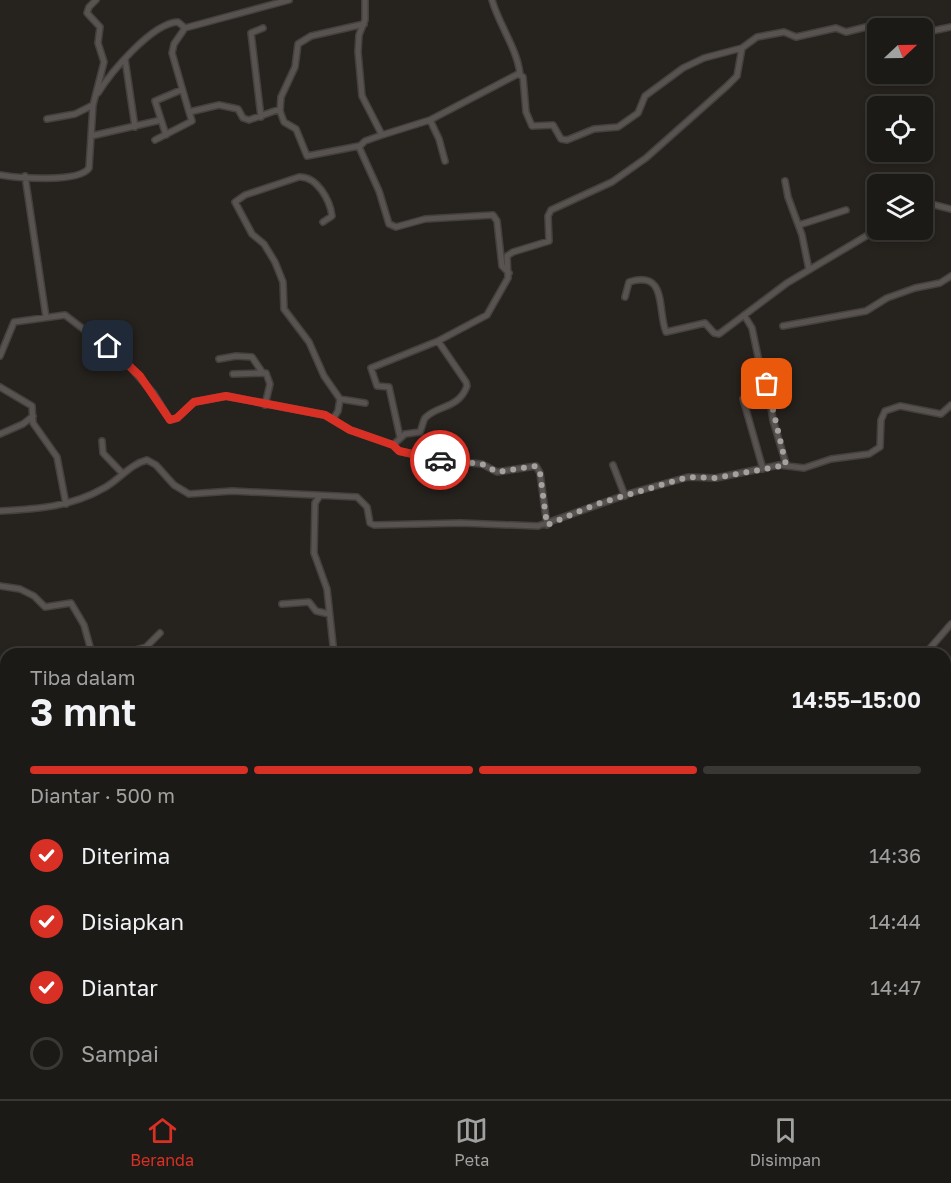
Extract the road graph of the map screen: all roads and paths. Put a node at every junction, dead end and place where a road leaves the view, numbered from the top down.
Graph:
1 (96, 0) edge
2 (289, 0) edge
3 (365, 0) edge
4 (492, 0) edge
5 (364, 24) junction
6 (867, 27) edge
7 (951, 27) edge
8 (185, 28) junction
9 (263, 28) dead end
10 (933, 31) edge
11 (741, 48) junction
12 (125, 59) junction
13 (520, 74) junction
14 (181, 90) junction
15 (94, 98) junction
16 (93, 105) junction
17 (280, 110) junction
18 (189, 112) junction
19 (261, 117) junction
20 (47, 119) dead end
21 (161, 120) junction
22 (430, 120) junction
23 (135, 128) junction
24 (166, 135) junction
25 (382, 135) junction
26 (91, 136) junction
27 (155, 140) dead end
28 (359, 146) junction
29 (445, 161) dead end
30 (0, 175) edge
31 (25, 176) junction
32 (785, 181) dead end
33 (933, 204) edge
34 (951, 209) edge
35 (846, 210) dead end
36 (323, 222) dead end
37 (799, 225) junction
38 (867, 236) edge
39 (809, 270) junction
40 (509, 273) junction
41 (951, 276) edge
42 (625, 297) dead end
43 (744, 315) junction
44 (46, 317) junction
45 (783, 326) dead end
46 (438, 341) junction
47 (2, 347) edge
48 (0, 356) edge
49 (219, 359) dead end
50 (262, 372) junction
51 (233, 374) dead end
52 (0, 387) edge
53 (340, 399) junction
54 (743, 399) dead end
55 (365, 403) dead end
56 (265, 405) junction
57 (951, 405) edge
58 (33, 416) junction
59 (333, 419) junction
60 (0, 434) edge
61 (400, 437) junction
62 (102, 441) dead end
63 (393, 445) junction
64 (613, 465) dead end
65 (786, 465) junction
66 (763, 468) junction
67 (123, 474) junction
68 (625, 496) junction
69 (319, 497) junction
70 (66, 504) junction
71 (0, 511) edge
72 (547, 525) junction
73 (0, 586) edge
74 (282, 604) dead end
75 (329, 614) junction
76 (951, 624) edge
77 (160, 633) dead end
78 (90, 648) edge
79 (142, 648) edge
80 (333, 648) edge
81 (930, 648) edge

1 - 15 street
2 - 8 street
3 - 5 street
4 - 13 street
5 - 17 street
5 - 25 street
6 - 11 street
7 - 10 street
8 - 12 street
8 - 14 street
9 - 19 street
11 - 13 street
11 - 40 street
12 - 15 street
12 - 23 street
13 - 22 street
14 - 18 street
14 - 21 street
15 - 16 street
16 - 20 street
16 - 26 street
17 - 19 street
17 - 28 street
18 - 19 street
18 - 24 street
21 - 23 street
21 - 24 street
22 - 25 street
22 - 29 street
23 - 26 street
24 - 27 street
25 - 28 street
26 - 31 street
28 - 40 street
30 - 31 street
31 - 44 street
32 - 37 street
33 - 34 street
35 - 37 street
36 - 53 street
37 - 39 street
38 - 39 street
39 - 43 street
40 - 46 street
41 - 45 street
42 - 43 street
43 - 65 street
44 - 47 street
44 - 56 street
46 - 61 street
46 - 61 street
47 - 48 street
49 - 50 street
50 - 51 street
50 - 56 street
52 - 58 street
53 - 55 street
53 - 59 street
54 - 66 street
56 - 59 street
57 - 65 street
58 - 60 street
58 - 70 street
59 - 63 street
61 - 63 street
62 - 67 street
63 - 72 street
64 - 68 street
65 - 66 street
66 - 68 street
67 - 69 street
67 - 70 street
68 - 72 street
69 - 72 street
69 - 75 street
70 - 71 street
73 - 78 street
74 - 75 street
75 - 80 street
76 - 81 street
77 - 79 street

